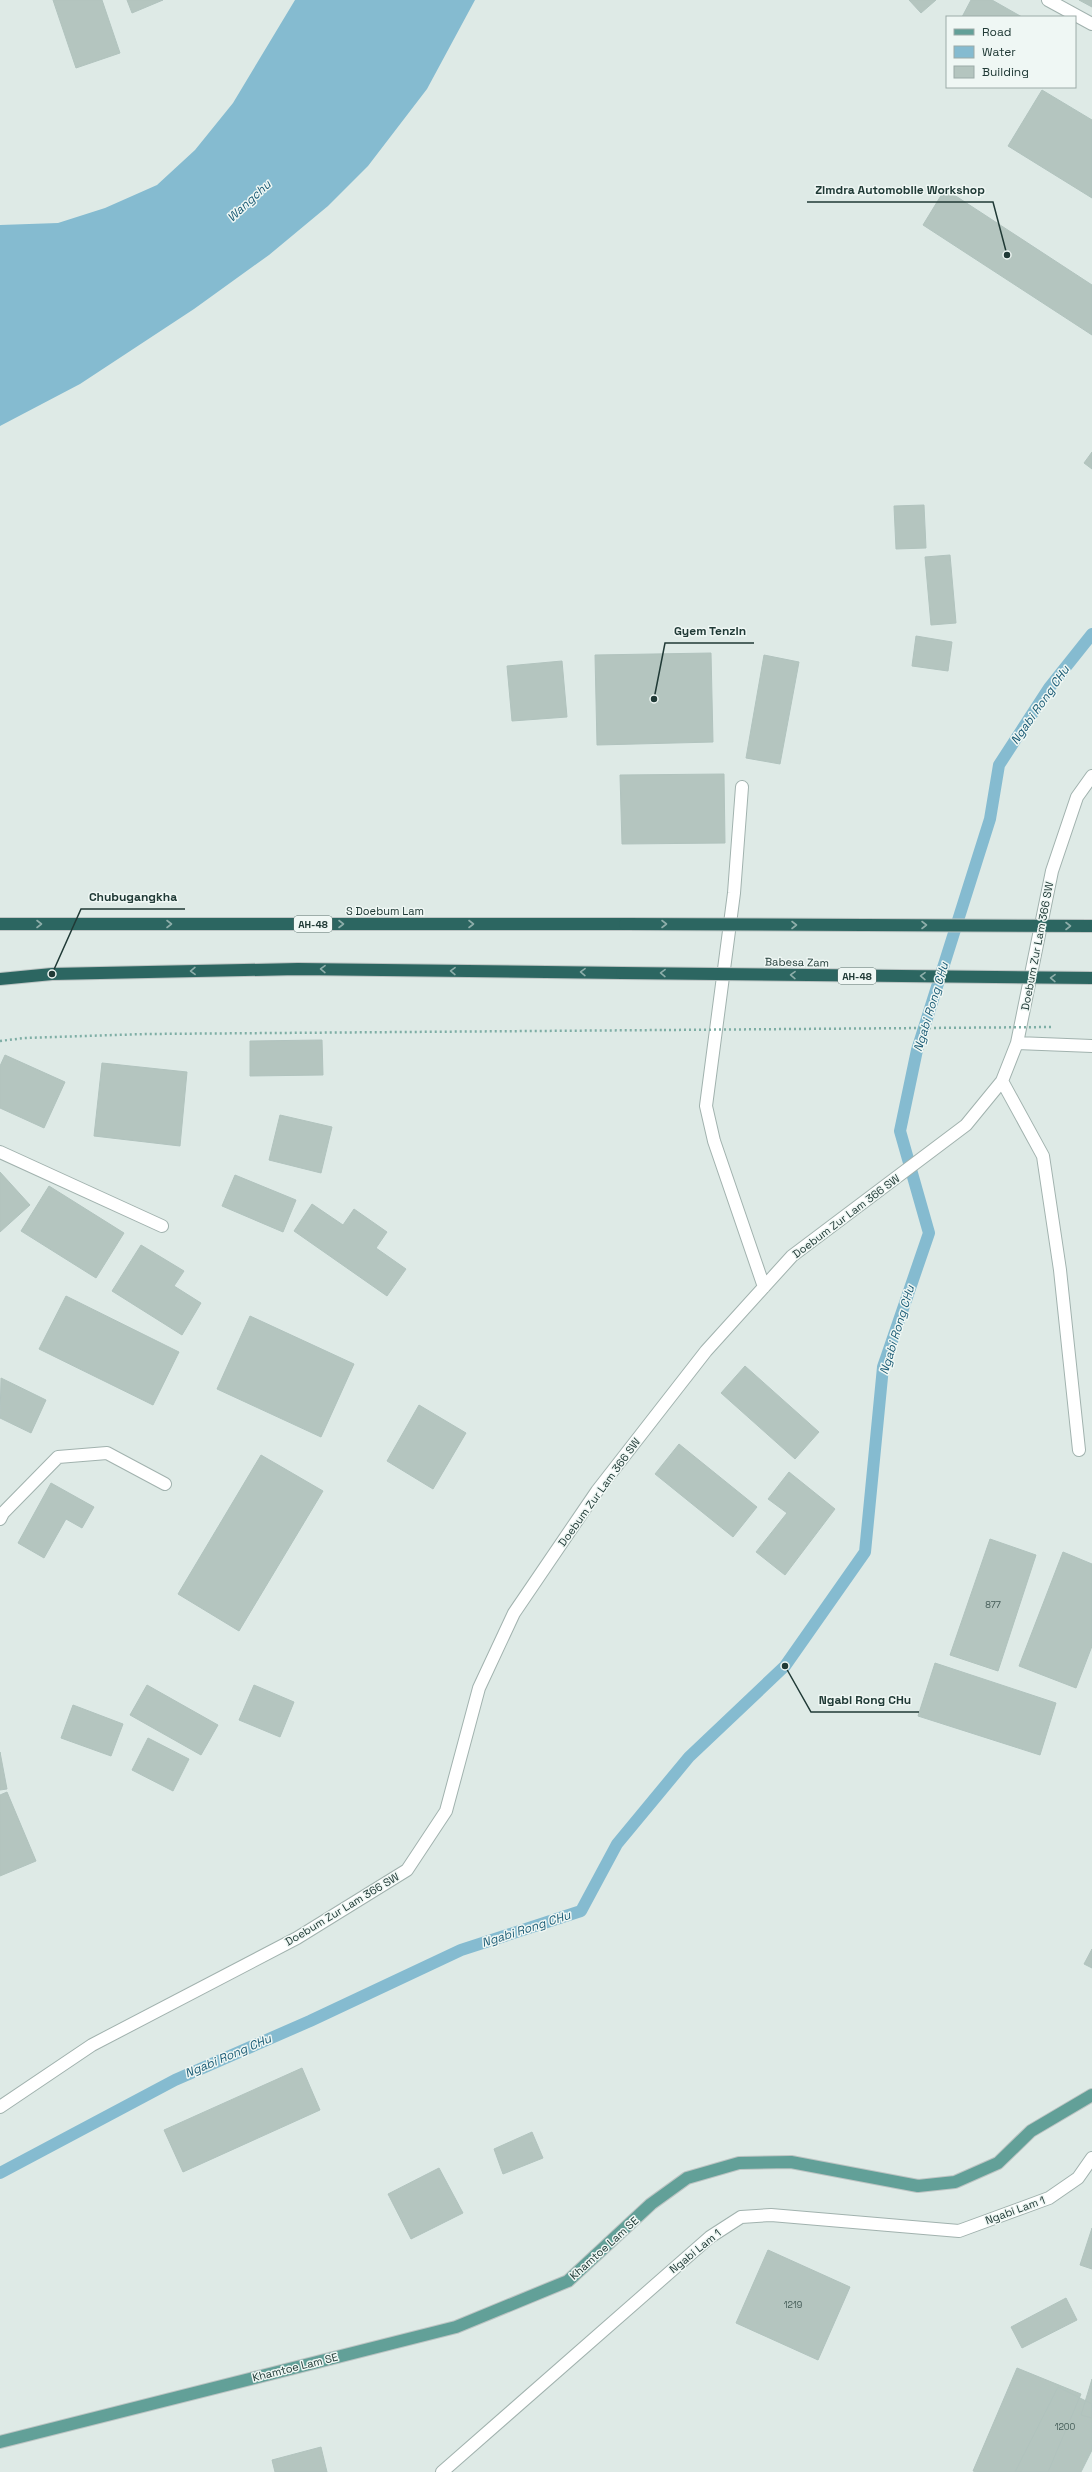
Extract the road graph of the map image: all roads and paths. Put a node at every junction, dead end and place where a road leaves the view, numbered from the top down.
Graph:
1 (1048, 0) edge
2 (1092, 24) edge
3 (1092, 776) edge
4 (742, 787) dead end
5 (0, 924) edge
6 (1092, 926) edge
7 (1092, 978) edge
8 (0, 979) edge
9 (1053, 1027) dead end
10 (0, 1041) edge
11 (1017, 1043) junction
12 (1092, 1046) edge
13 (1002, 1081) junction
14 (0, 1152) edge
15 (162, 1226) dead end
16 (764, 1287) junction
17 (1079, 1450) dead end
18 (165, 1484) dead end
19 (0, 1519) edge
20 (1092, 2095) edge
21 (0, 2107) edge
22 (1092, 2158) edge
23 (0, 2442) edge
24 (442, 2472) edge

1 - 2 street
3 - 11 street, Doebum Zur Lam 366 SW
4 - 16 street
5 -> 6 highway, S Doebum Lam / AH-48, bridge
7 -> 8 highway, Babesa Zam / AH-48, bridge
9 - 10 path, bridge
11 - 12 street
11 - 13 street, Doebum Zur Lam 366 SW
13 - 16 street, Doebum Zur Lam 366 SW
13 - 17 street
14 - 15 street
16 - 21 street, Doebum Zur Lam 366 SW
18 - 19 street
20 - 23 main road, Khamtoe Lam SE
22 - 24 street, Ngabi Lam 1

